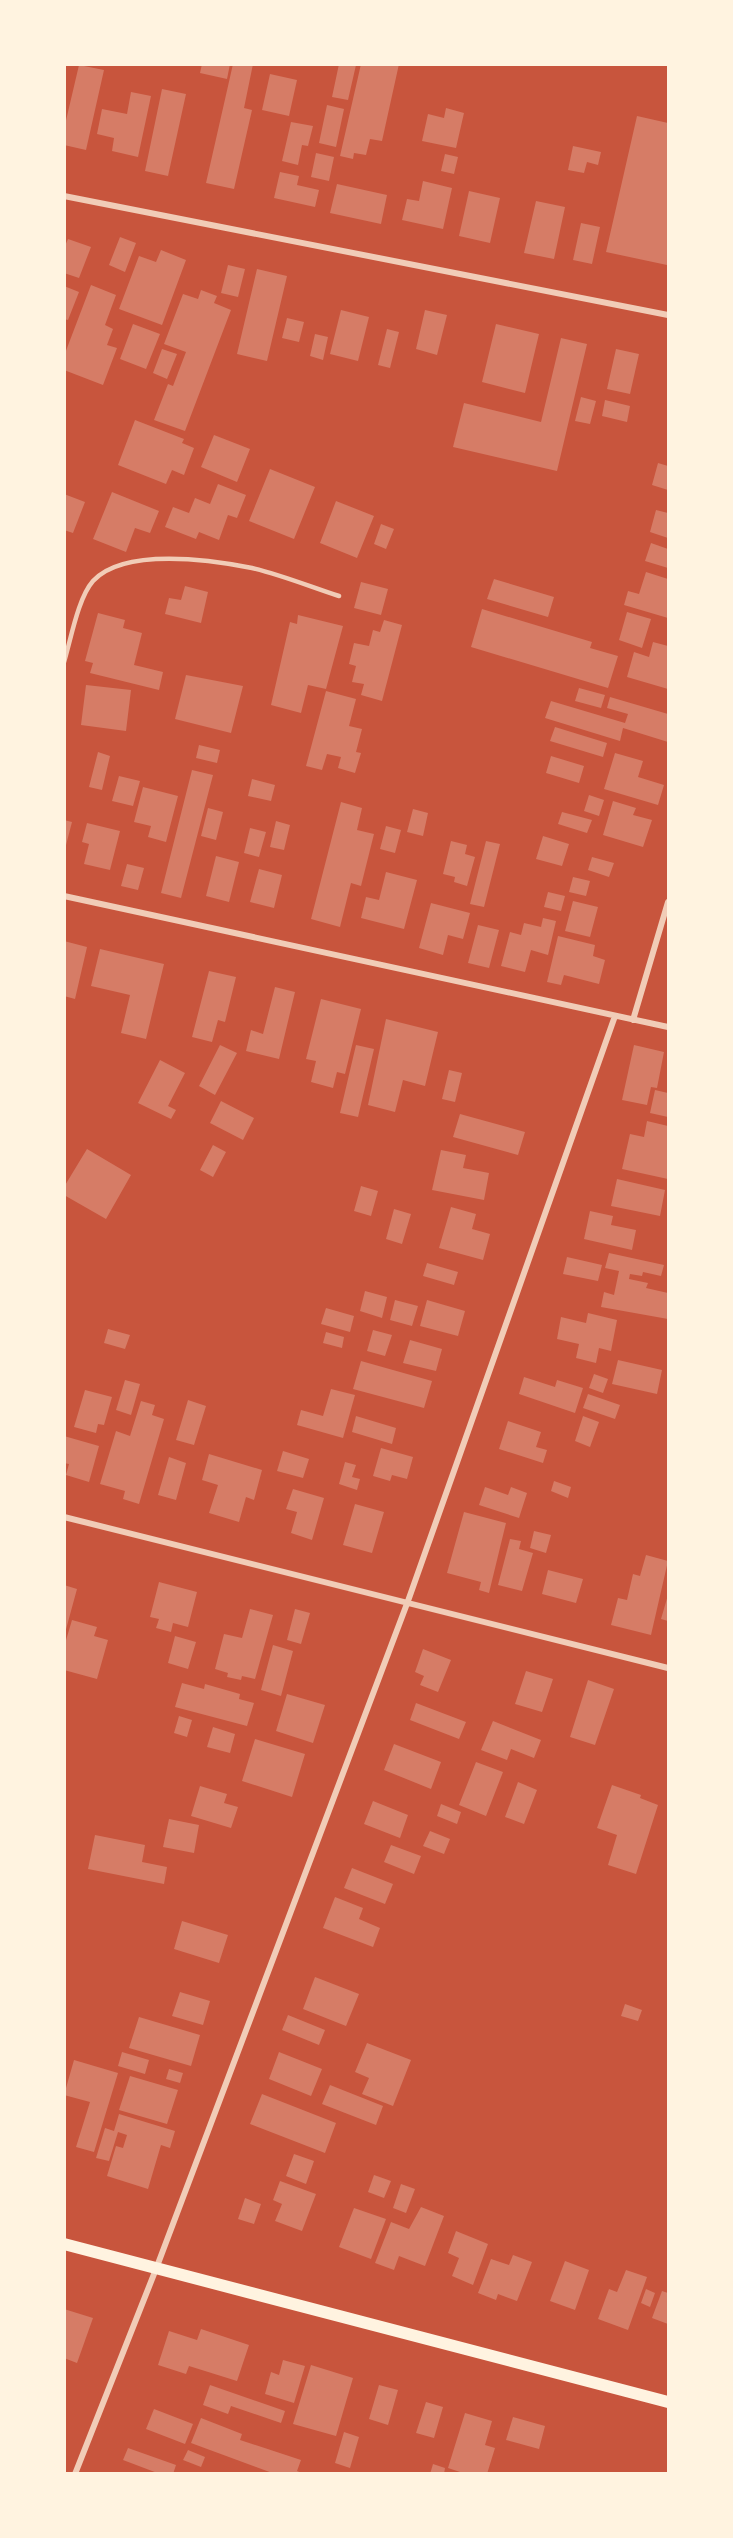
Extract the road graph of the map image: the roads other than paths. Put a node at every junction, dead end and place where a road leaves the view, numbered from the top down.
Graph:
1 (64, 196) edge
2 (669, 315) edge
3 (339, 596) dead end
4 (64, 662) edge
5 (64, 896) edge
6 (669, 902) edge
7 (615, 1016) junction
8 (633, 1020) junction
9 (669, 1027) edge
10 (64, 1517) edge
11 (408, 1601) junction
12 (669, 1668) edge
13 (64, 2244) edge
14 (156, 2269) junction
15 (669, 2402) edge
16 (75, 2474) edge

1 - 2 street
3 - 4 lane
5 - 7 street
6 - 8 street
7 - 8 street
7 - 11 street
8 - 9 street
10 - 11 street
11 - 12 street
11 - 14 street
13 - 14 main road
14 - 15 main road
14 - 16 street

